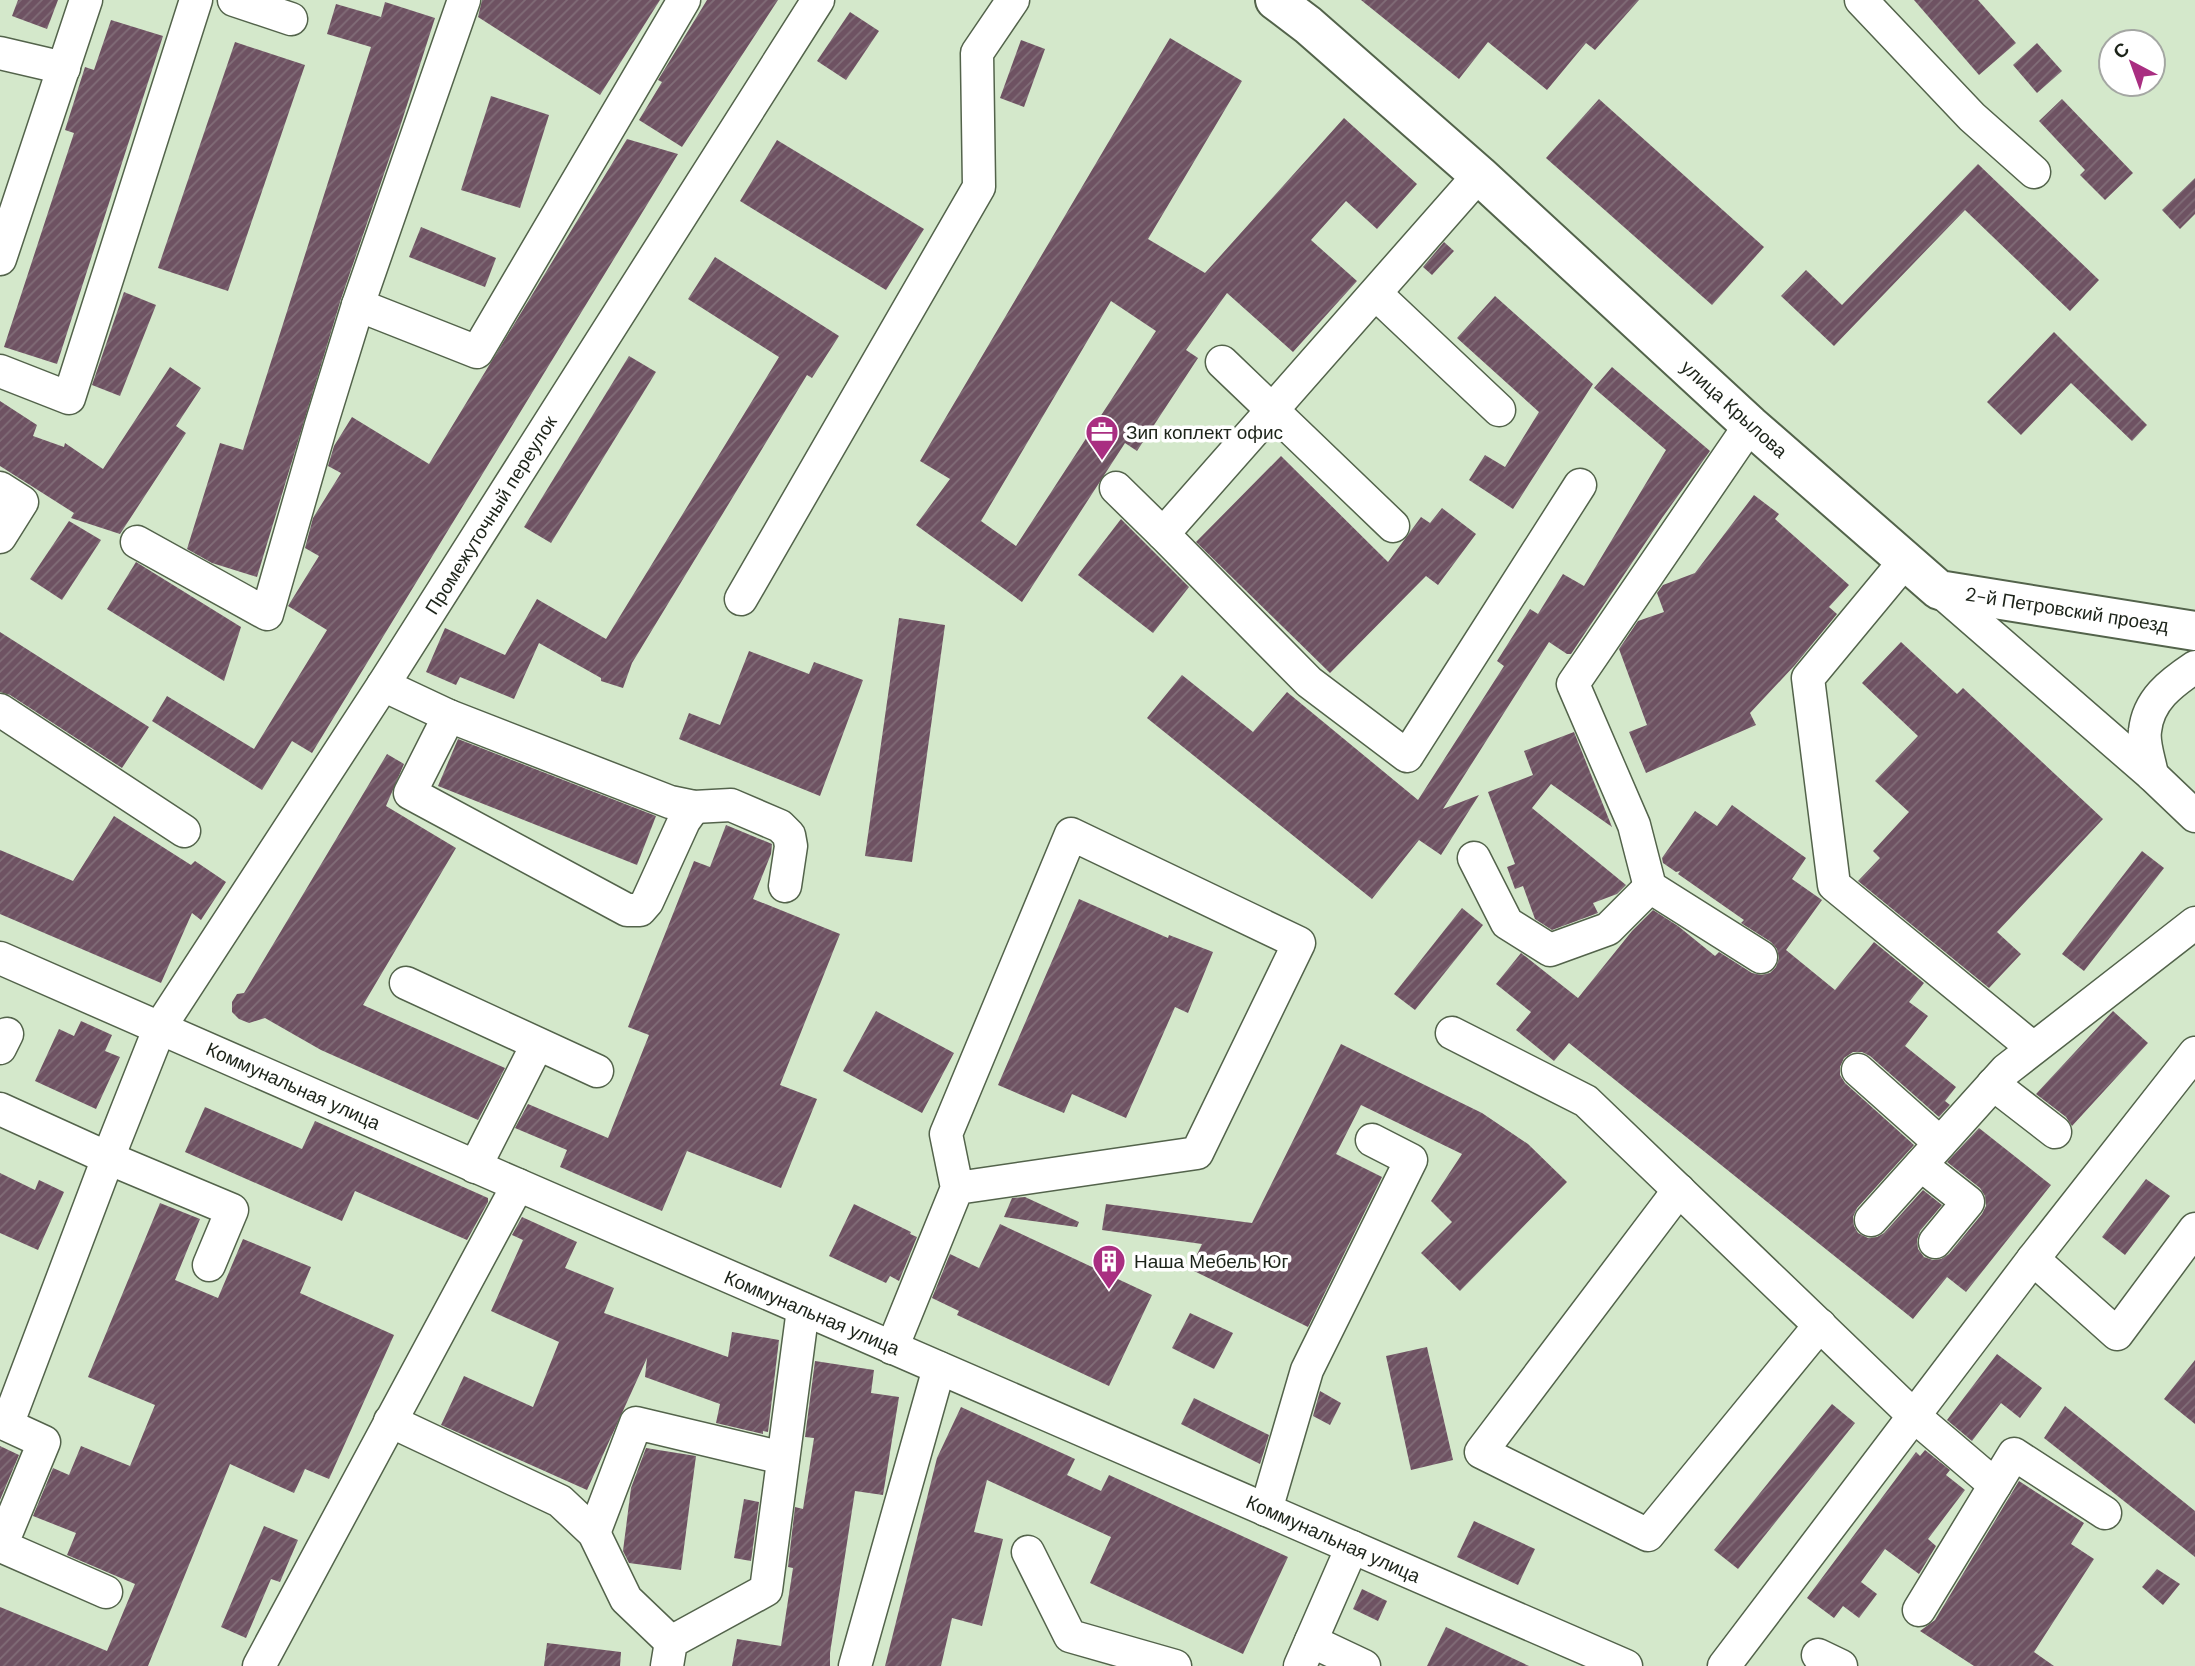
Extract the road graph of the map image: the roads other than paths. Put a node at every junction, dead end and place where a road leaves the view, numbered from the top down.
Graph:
1 (86, 0) edge
2 (196, 0) edge
3 (234, 0) edge
4 (464, 0) edge
5 (684, 0) edge
6 (818, 0) edge
7 (1013, 0) edge
8 (1275, 0) edge
9 (1861, 0) edge
10 (291, 19) dead end
11 (0, 53) edge
12 (64, 68) junction
13 (2034, 172) dead end
14 (1479, 175) junction
15 (0, 259) edge
16 (1376, 295) junction
17 (358, 305) junction
18 (1222, 362) dead end
19 (0, 371) edge
20 (1274, 410) junction
21 (1499, 410) dead end
22 (1749, 425) junction
23 (1580, 485) dead end
24 (0, 488) edge
25 (1116, 488) dead end
26 (1393, 526) dead end
27 (1163, 534) junction
28 (0, 537) edge
29 (137, 542) dead end
30 (1905, 561) junction
31 (1939, 590) junction
32 (741, 599) dead end
33 (2195, 631) edge
34 (2195, 667) edge
35 (383, 685) junction
36 (0, 710) edge
37 (449, 716) junction
38 (2152, 775) junction
39 (694, 807) junction
40 (2195, 816) edge
41 (184, 831) dead end
42 (1474, 858) dead end
43 (785, 886) dead end
44 (1650, 887) junction
45 (2195, 923) edge
46 (1761, 957) dead end
47 (0, 958) edge
48 (406, 983) dead end
49 (160, 1027) junction
50 (1452, 1034) dead end
51 (537, 1045) junction
52 (2034, 1048) junction
53 (2195, 1053) edge
54 (1857, 1070) dead end
55 (597, 1071) dead end
56 (1993, 1084) junction
57 (0, 1109) edge
58 (2055, 1132) dead end
59 (1372, 1140) dead end
60 (1931, 1154) junction
61 (108, 1158) junction
62 (475, 1167) junction
63 (517, 1185) junction
64 (957, 1188) junction
65 (1679, 1190) junction
66 (1871, 1220) dead end
67 (2195, 1229) edge
68 (1935, 1242) dead end
69 (2033, 1259) junction
70 (209, 1265) dead end
71 (803, 1309) junction
72 (1819, 1325) junction
73 (892, 1348) junction
74 (939, 1368) junction
75 (1914, 1416) junction
76 (390, 1422) junction
77 (783, 1458) junction
78 (1995, 1485) junction
79 (1266, 1510) junction
80 (2105, 1513) dead end
81 (594, 1534) junction
82 (1352, 1547) junction
83 (1028, 1552) dead end
84 (106, 1592) dead end
85 (1919, 1610) dead end
86 (669, 1654) edge
87 (1305, 1654) edge
88 (260, 1666) edge
89 (855, 1666) edge
90 (1175, 1666) edge
91 (1364, 1666) edge
92 (1626, 1666) edge
93 (1724, 1666) edge

1 - 12 street
2 - 19 street
3 - 10 street
4 - 17 street
5 - 17 street
6 - 35 street, Промежуточный переулок
7 - 32 street
8 - 14 main road, улица Крылова
9 - 13 street
11 - 12 street
12 - 15 street
14 - 16 street
14 - 22 main road, улица Крылова
16 - 20 street
16 - 21 street
17 - 29 street
18 - 20 street
20 - 26 street
20 - 27 street
22 - 30 main road, улица Крылова
22 - 44 street
23 - 27 street
24 - 28 street
25 - 27 street
30 - 31 main road, улица Крылова
30 - 52 street
31 - 33 main road, 2-й Петровский проезд
31 - 38 street, улица Крылова
34 - 38 street
35 - 37 street
35 - 49 street, Промежуточный переулок
36 - 41 street
37 - 39 street
37 - 39 street
38 - 40 street, улица Крылова
39 - 43 street
42 - 44 street
44 - 46 street
45 - 52 street
47 - 49 street, Коммунальная улица
48 - 51 street
49 - 61 street, Промежуточный переулок
49 - 62 street, Коммунальная улица
50 - 65 street
51 - 55 street
51 - 62 street
52 - 56 street
53 - 69 street
54 - 60 street
56 - 58 street
56 - 60 street
57 - 61 street
59 - 79 street
60 - 66 street
60 - 68 street
61 - 70 street
61 - 84 street, Промежуточный переулок
62 - 63 street, Коммунальная улица
63 - 71 street, Коммунальная улица
63 - 76 street
64 - 64 street
64 - 73 street
65 - 72 street
65 - 72 street
67 - 69 street
69 - 75 street
71 - 73 street, Коммунальная улица
71 - 77 street
72 - 75 street
73 - 74 street, Коммунальная улица
74 - 79 street, Коммунальная улица
74 - 89 street
75 - 78 street
75 - 93 street
76 - 81 street
76 - 88 street
77 - 81 street
77 - 86 street
78 - 80 street
78 - 85 street
79 - 82 street, Коммунальная улица
81 - 86 street
82 - 87 street
82 - 92 street, Коммунальная улица
83 - 90 street
87 - 91 street

